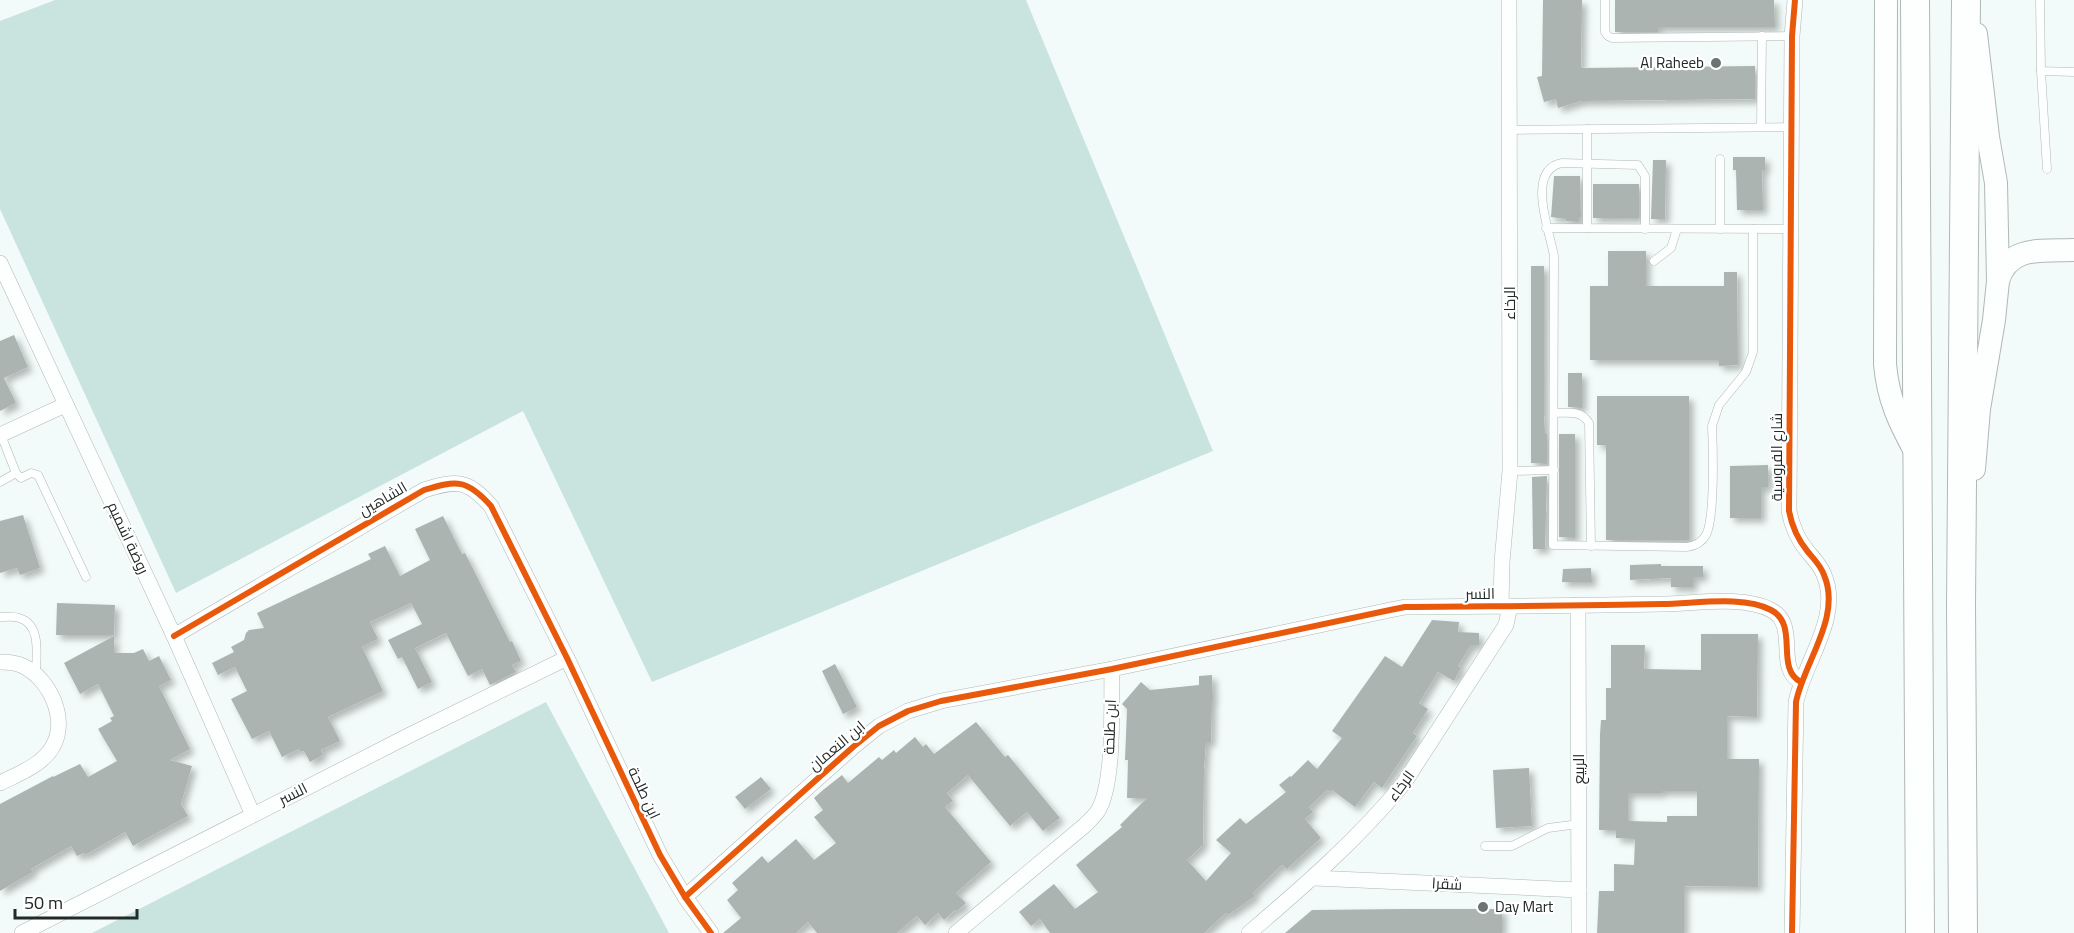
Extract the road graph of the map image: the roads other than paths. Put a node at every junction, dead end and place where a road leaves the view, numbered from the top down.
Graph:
1 (1509, 0) edge
2 (1605, 0) edge
3 (1795, 0) edge
4 (1886, 0) edge
5 (1915, 0) edge
6 (1966, 0) edge
7 (1972, 0) edge
8 (2040, 0) edge
9 (1762, 36) junction
10 (1792, 36) junction
11 (2041, 71) junction
12 (2074, 72) edge
13 (1761, 127) junction
14 (1792, 127) junction
15 (1587, 129) junction
16 (1510, 130) junction
17 (1720, 159) dead end
18 (1587, 164) junction
19 (2047, 169) dead end
20 (1997, 209) junction
21 (1546, 228) junction
22 (1587, 228) junction
23 (1645, 229) junction
24 (1677, 229) junction
25 (1720, 229) junction
26 (1753, 229) junction
27 (1790, 229) junction
28 (2074, 250) edge
29 (2037, 251) junction
30 (1654, 261) dead end
31 (0, 263) edge
32 (1998, 281) junction
33 (65, 405) junction
34 (1554, 412) junction
35 (1, 435) edge
36 (1916, 453) junction
37 (1554, 470) junction
38 (1509, 471) junction
39 (16, 473) junction
40 (0, 482) edge
41 (1591, 546) junction
42 (86, 577) dead end
43 (1578, 605) junction
44 (1961, 605) junction
45 (1506, 606) junction
46 (0, 617) edge
47 (174, 636) junction
48 (567, 658) junction
49 (0, 662) edge
50 (1112, 669) junction
51 (36, 674) junction
52 (1801, 682) junction
53 (0, 783) edge
54 (253, 815) junction
55 (1579, 824) junction
56 (1485, 846) dead end
57 (1314, 878) junction
58 (1579, 890) junction
59 (685, 897) junction
60 (22, 933) edge
61 (711, 933) edge
62 (956, 933) edge
63 (1249, 933) edge
64 (1579, 933) edge
65 (1792, 933) edge
66 (1920, 933) edge
67 (1964, 933) edge

1 - 16 street, الرخاء
2 - 9 lane
3 - 10 street, شارع الفروسية
4 - 36 street
5 - 36 highway
6 - 44 highway
7 - 20 street
8 - 11 lane
9 - 10 lane
9 - 13 lane
10 - 14 street, شارع الفروسية
11 - 12 lane
11 - 19 lane
13 - 14 lane
13 - 15 lane
14 - 27 street, شارع الفروسية
15 - 16 lane
15 - 18 lane
16 - 38 street, الرخاء
17 - 25 lane
18 - 21 lane
18 - 22 lane
18 - 23 lane
20 - 29 street
20 - 32 street
21 - 22 lane
21 - 34 lane
22 - 23 lane
23 - 24 lane
24 - 25 lane
24 - 30 lane
25 - 26 lane
26 - 27 lane
26 - 41 lane
27 - 52 street, شارع الفروسية
28 - 29 street
29 - 32 street
31 - 33 street, روضة اشميم
32 - 44 street
33 - 35 street
33 - 47 street, روضة اشميم
34 - 37 lane
34 - 41 lane
35 - 39 lane
36 - 66 highway
37 - 38 lane
37 - 41 lane
38 - 45 street, الرخاء
39 - 40 lane
39 - 42 lane
43 - 45 street, النسر
43 - 52 street, النسر
43 - 55 street, الربيع
44 - 67 highway
45 - 50 street, النسر
45 - 57 street, الرخاء
46 - 51 lane
47 - 48 street, الشاهين
47 - 54 street, روضة اشميم
48 - 54 street, النسر
48 - 59 street, ابن طلحة
49 - 51 street
50 - 59 street, ابن النعمان
50 - 62 street, ابن طلحة
51 - 53 street
52 - 65 street, شارع الفروسية
54 - 60 street, النسر
55 - 56 lane
55 - 58 street, الربيع
57 - 58 street, شقرا
57 - 63 street, الرخاء
58 - 64 street, الربيع
59 - 61 street, ابن طلحة

